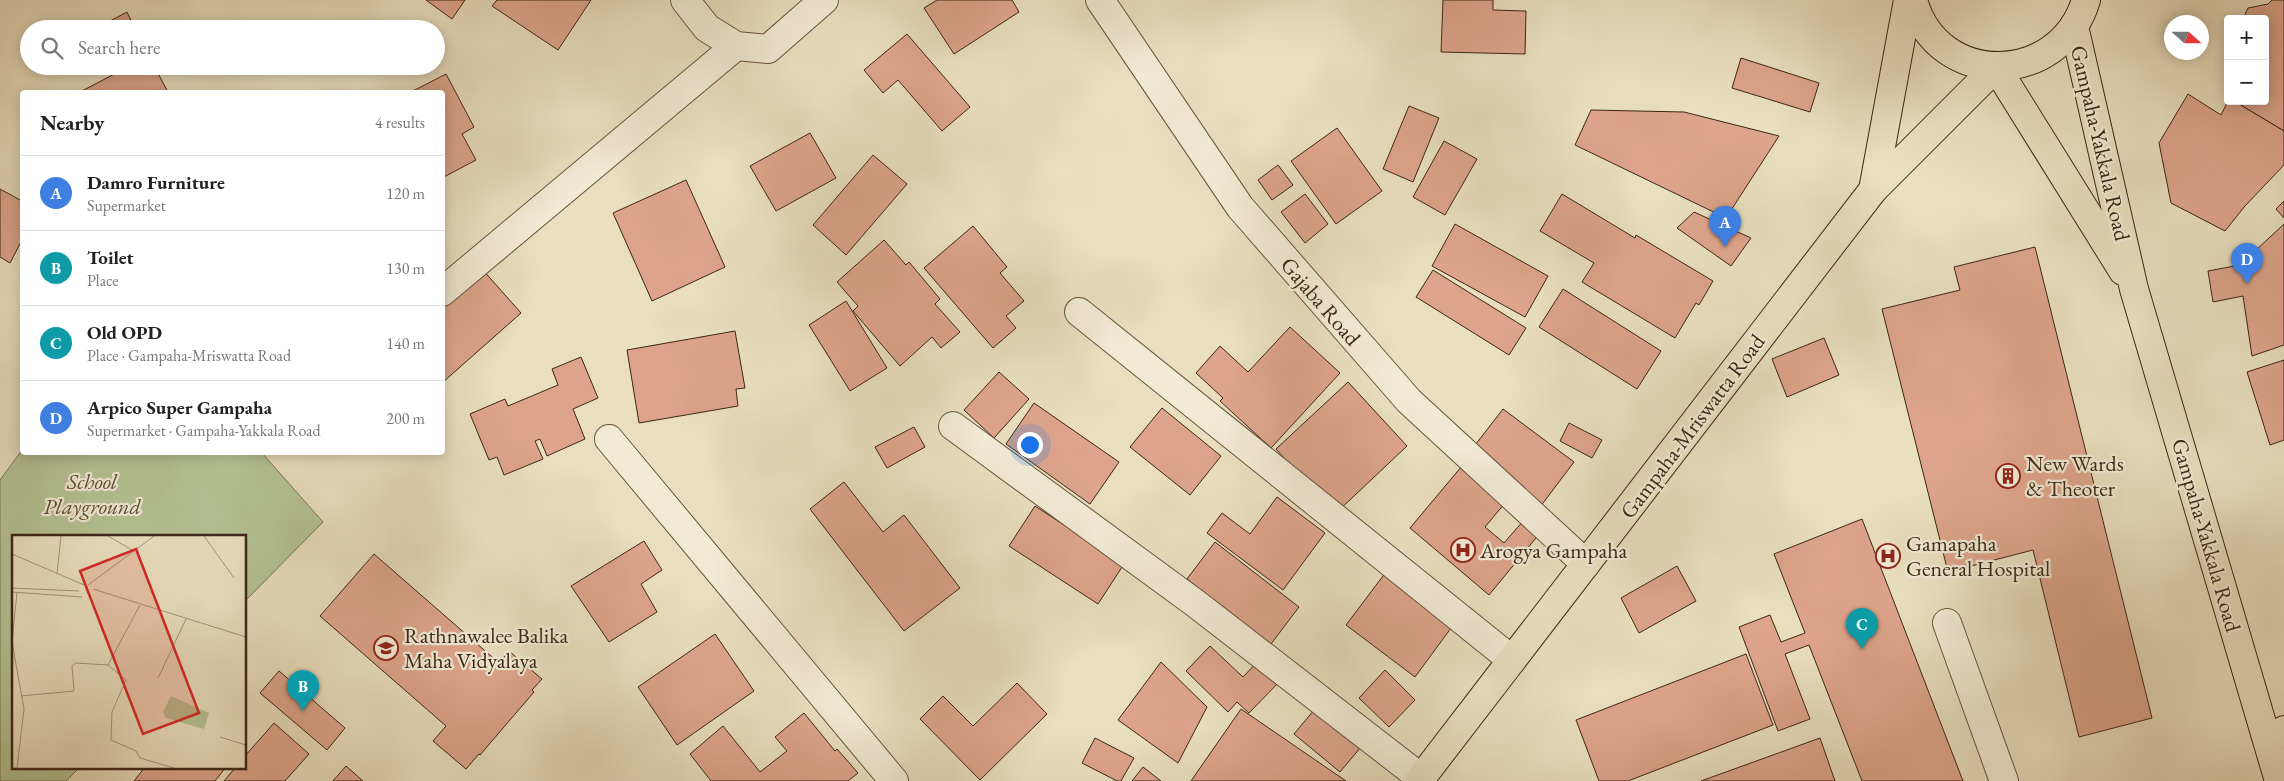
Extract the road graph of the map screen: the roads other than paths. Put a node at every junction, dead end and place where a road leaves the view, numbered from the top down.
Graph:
1 (685, 0) edge
2 (824, 0) edge
3 (1100, 0) edge
4 (1908, 0) edge
5 (1913, 0) edge
6 (2086, 0) edge
7 (2074, 26) junction
8 (736, 46) junction
9 (1996, 67) junction
10 (1873, 190) junction
11 (445, 289) edge
12 (2134, 290) junction
13 (1079, 312) dead end
14 (953, 426) dead end
15 (609, 439) dead end
16 (1586, 564) junction
17 (1947, 623) dead end
18 (1512, 660) junction
19 (2276, 736) edge
20 (1420, 780) edge
21 (894, 781) edge
22 (2004, 781) edge
23 (2279, 781) edge

1 - 8 street
2 - 8 street
3 - 16 street, Gajaba Road
4 - 10 main road, Gampaha-Mriswatta Road
5 - 9 main road
6 - 7 main road
7 - 9 main road
7 - 12 main road, Gampaha-Yakkala Road
8 - 11 street
9 - 10 main road, Gampaha-Mriswatta Road
9 - 12 main road, Gampaha-Yakkala Road
10 - 16 main road, Gampaha-Mriswatta Road
12 - 19 main road, Gampaha-Yakkala Road
13 - 18 street
14 - 20 street
15 - 21 street
16 - 18 main road, Gampaha-Mriswatta Road
17 - 22 street
18 - 20 main road, Gampaha-Mriswatta Road
19 - 23 main road, Gampaha-Yakkala Road

